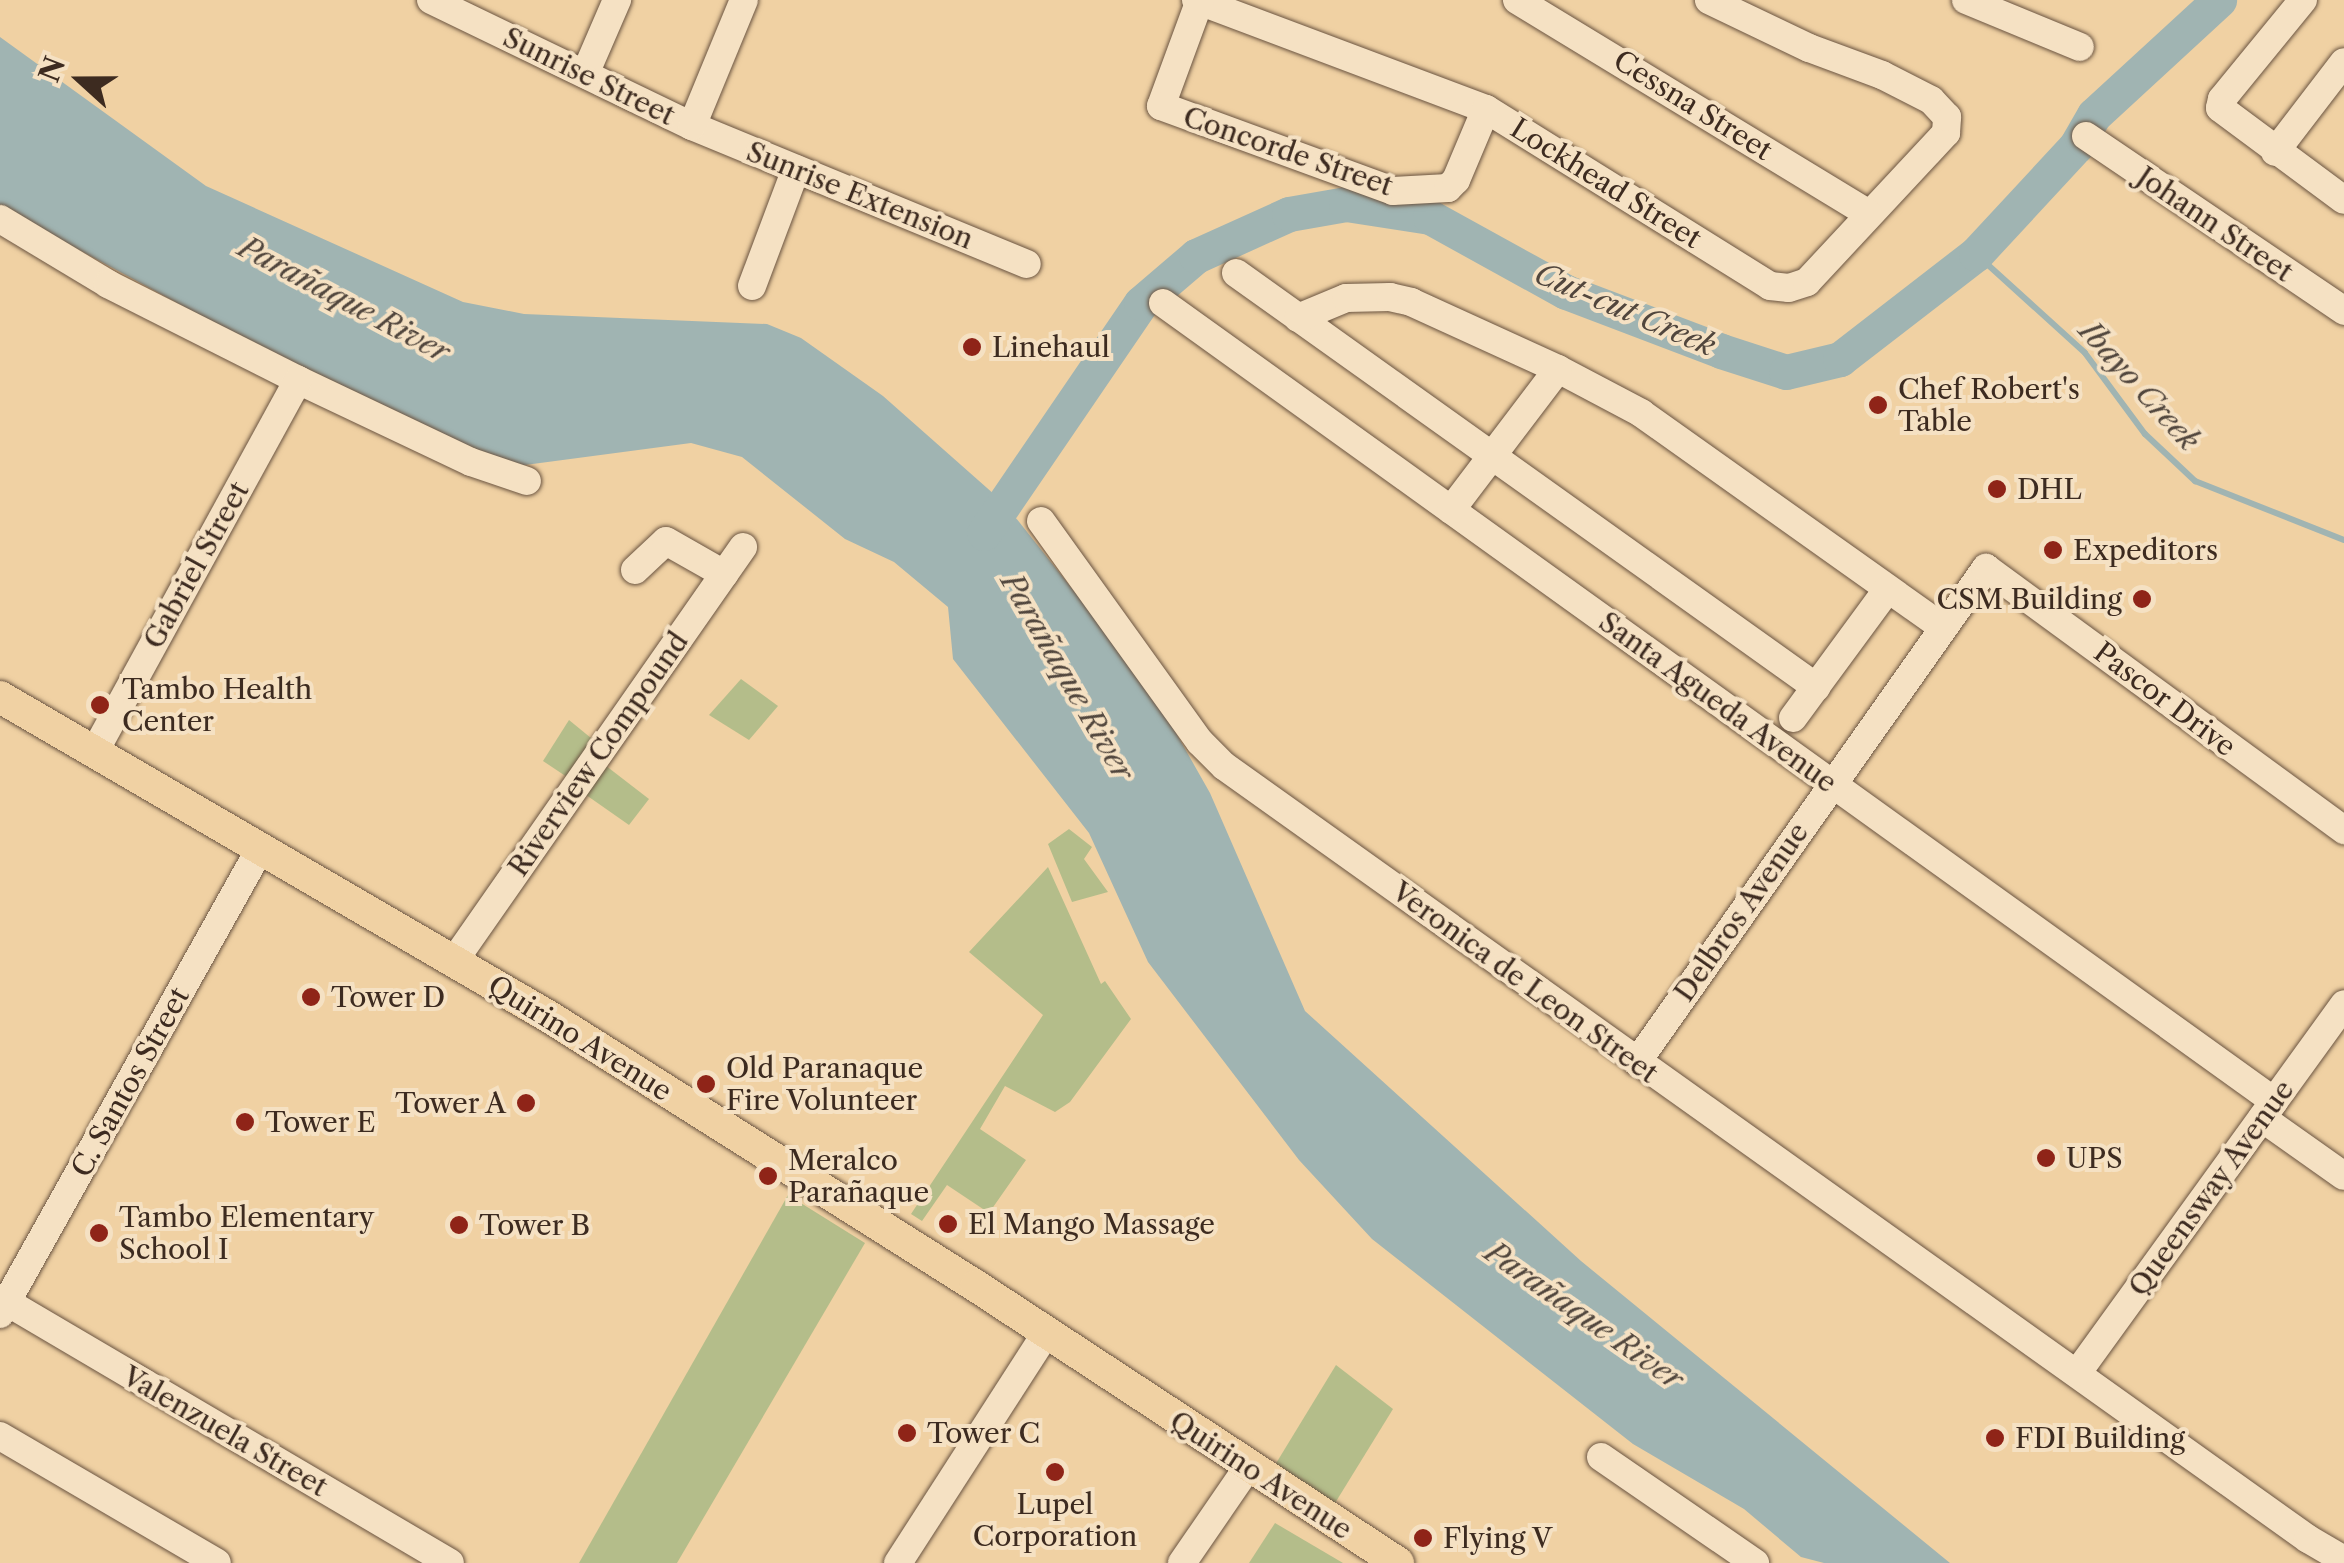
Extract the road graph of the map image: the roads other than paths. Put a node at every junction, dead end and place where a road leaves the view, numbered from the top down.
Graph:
1 (431, 0) edge
2 (617, 0) edge
3 (744, 0) edge
4 (1199, 0) edge
5 (1517, 0) edge
6 (1709, 0) edge
7 (1966, 0) edge
8 (2303, 0) edge
9 (2080, 47) dead end
10 (2344, 62) edge
11 (585, 74) junction
12 (1486, 110) junction
13 (692, 126) junction
14 (2086, 136) dead end
15 (2275, 152) junction
16 (796, 170) junction
17 (2344, 200) edge
18 (1868, 214) junction
19 (0, 219) edge
20 (1028, 264) dead end
21 (1236, 274) dead end
22 (752, 286) dead end
23 (1163, 303) dead end
24 (2344, 311) edge
25 (1298, 318) junction
26 (1558, 369) junction
27 (298, 380) junction
28 (1491, 453) junction
29 (527, 481) dead end
30 (1451, 510) junction
31 (1041, 521) dead end
32 (744, 547) dead end
33 (1986, 568) joint
34 (635, 570) dead end
35 (724, 574) junction
36 (1887, 590) junction
37 (1943, 628) junction
38 (1816, 687) junction
39 (2, 703) edge
40 (1794, 718) dead end
41 (96, 751) junction
42 (1830, 783) junction
43 (2344, 830) edge
44 (260, 849) junction
45 (454, 961) junction
46 (2344, 1004) edge
47 (1636, 1062) junction
48 (2268, 1110) junction
49 (2344, 1176) edge
50 (2, 1305) edge
51 (1046, 1333) junction
52 (2078, 1372) junction
53 (0, 1436) edge
54 (1601, 1457) dead end
55 (1248, 1467) junction
56 (2344, 1560) edge
57 (218, 1563) edge
58 (450, 1563) edge
59 (898, 1563) edge
60 (1182, 1563) edge
61 (1398, 1563) edge
62 (1754, 1563) edge

1 - 11 street, Sunrise Street
2 - 11 street
3 - 13 street
4 - 12 street, Lockhead Street
4 - 12 street, Concorde Street
5 - 18 street, Cessna Street
6 - 18 street, Lockhead Street
7 - 9 street
8 - 15 street
10 - 15 street
11 - 13 street, Sunrise Street
12 - 18 street, Lockhead Street
13 - 16 street, Sunrise Extension
14 - 24 street, Johann Street
15 - 17 street
16 - 20 street, Sunrise Extension
16 - 22 street
19 - 27 street
21 - 25 street
23 - 30 street, Santa Agueda Avenue
25 - 26 street
25 - 28 street
26 - 28 street
26 - 36 street
27 - 29 street
27 - 41 street, Gabriel Street
28 - 30 street
28 - 38 street
30 - 42 street, Santa Agueda Avenue
31 - 47 street, Veronica de Leon Street
32 - 35 street, Riverview Compound
33 - 37 street, Delbros Avenue
33 - 43 street, Pascor Drive
34 - 35 street
35 - 45 street, Riverview Compound
36 - 37 street
36 - 38 street
37 - 42 street, Delbros Avenue
38 - 40 street
39 - 41 main road, Quirino Avenue
41 - 44 main road, Quirino Avenue
42 - 47 street, Delbros Avenue
42 - 48 street, Santa Agueda Avenue
44 - 45 main road, Quirino Avenue
44 - 50 street, C. Santos Street
45 - 51 main road, Quirino Avenue
46 - 48 street, Queensway Avenue
47 - 52 street, Veronica de Leon Street
48 - 49 street, Santa Agueda Avenue
48 - 52 street, Queensway Avenue
50 - 58 street, Valenzuela Street
51 - 55 main road, Quirino Avenue
51 - 59 street
52 - 56 street, Veronica de Leon Street
53 - 57 street
54 - 62 street
55 - 60 street
55 - 61 main road, Quirino Avenue

